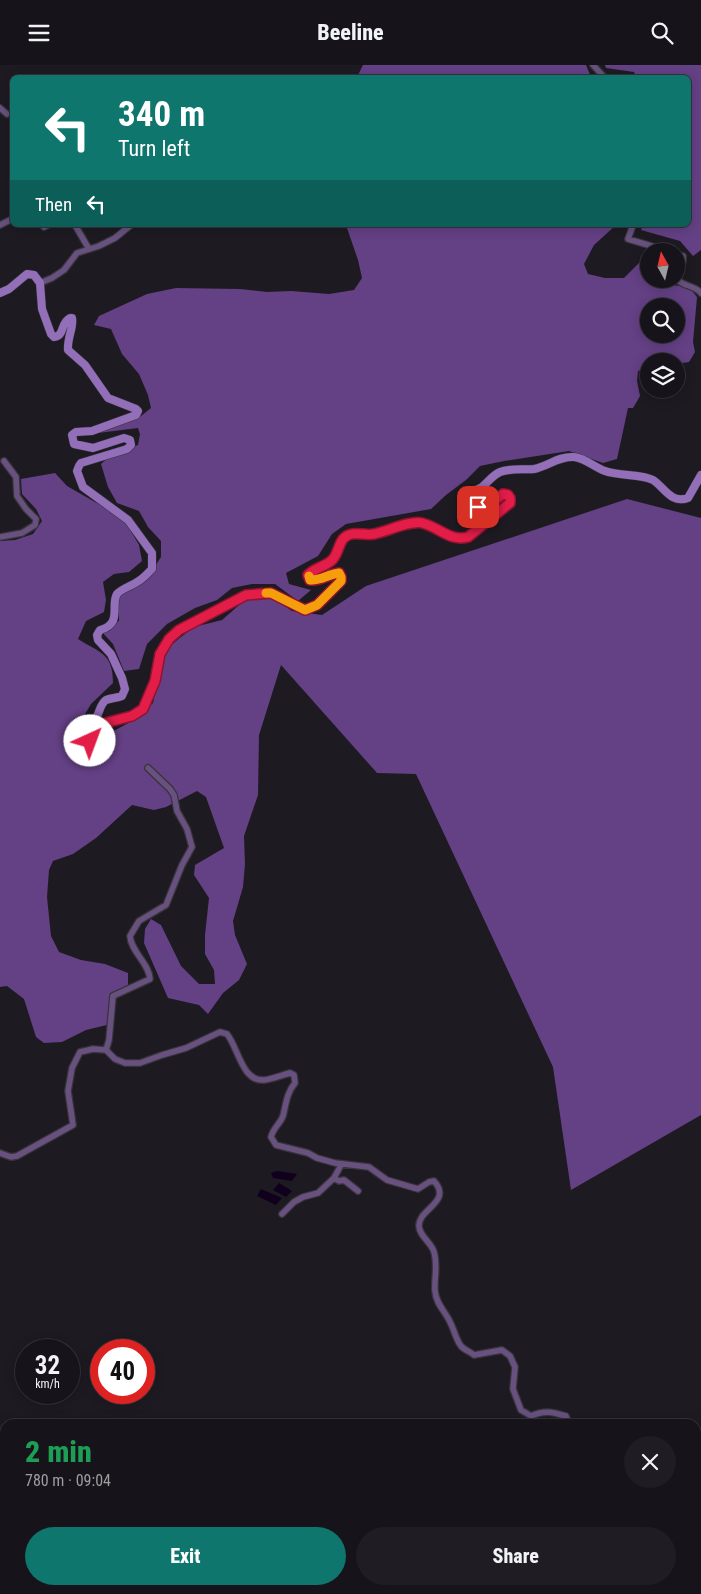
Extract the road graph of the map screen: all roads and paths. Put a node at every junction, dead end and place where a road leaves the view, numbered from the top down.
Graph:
1 (593, 65) edge
2 (602, 75) edge
3 (0, 108) edge
4 (7, 114) dead end
5 (76, 227) edge
6 (129, 227) edge
7 (632, 227) edge
8 (641, 243) edge
9 (89, 249) junction
10 (40, 283) junction
11 (685, 285) edge
12 (0, 293) edge
13 (701, 293) edge
14 (4, 461) dead end
15 (701, 475) edge
16 (0, 537) edge
17 (148, 768) dead end
18 (106, 1050) junction
19 (0, 1153) edge
20 (342, 1165) junction
21 (334, 1178) junction
22 (358, 1191) dead end
23 (282, 1213) dead end
24 (567, 1419) edge

1 - 2 street
3 - 4 street
5 - 9 street
6 - 9 street
7 - 8 street
9 - 10 street
10 - 12 street
10 - 15 street
11 - 13 street
14 - 16 street
17 - 18 street
18 - 19 street
18 - 20 street
20 - 21 street
20 - 24 street
21 - 22 street
21 - 23 street

